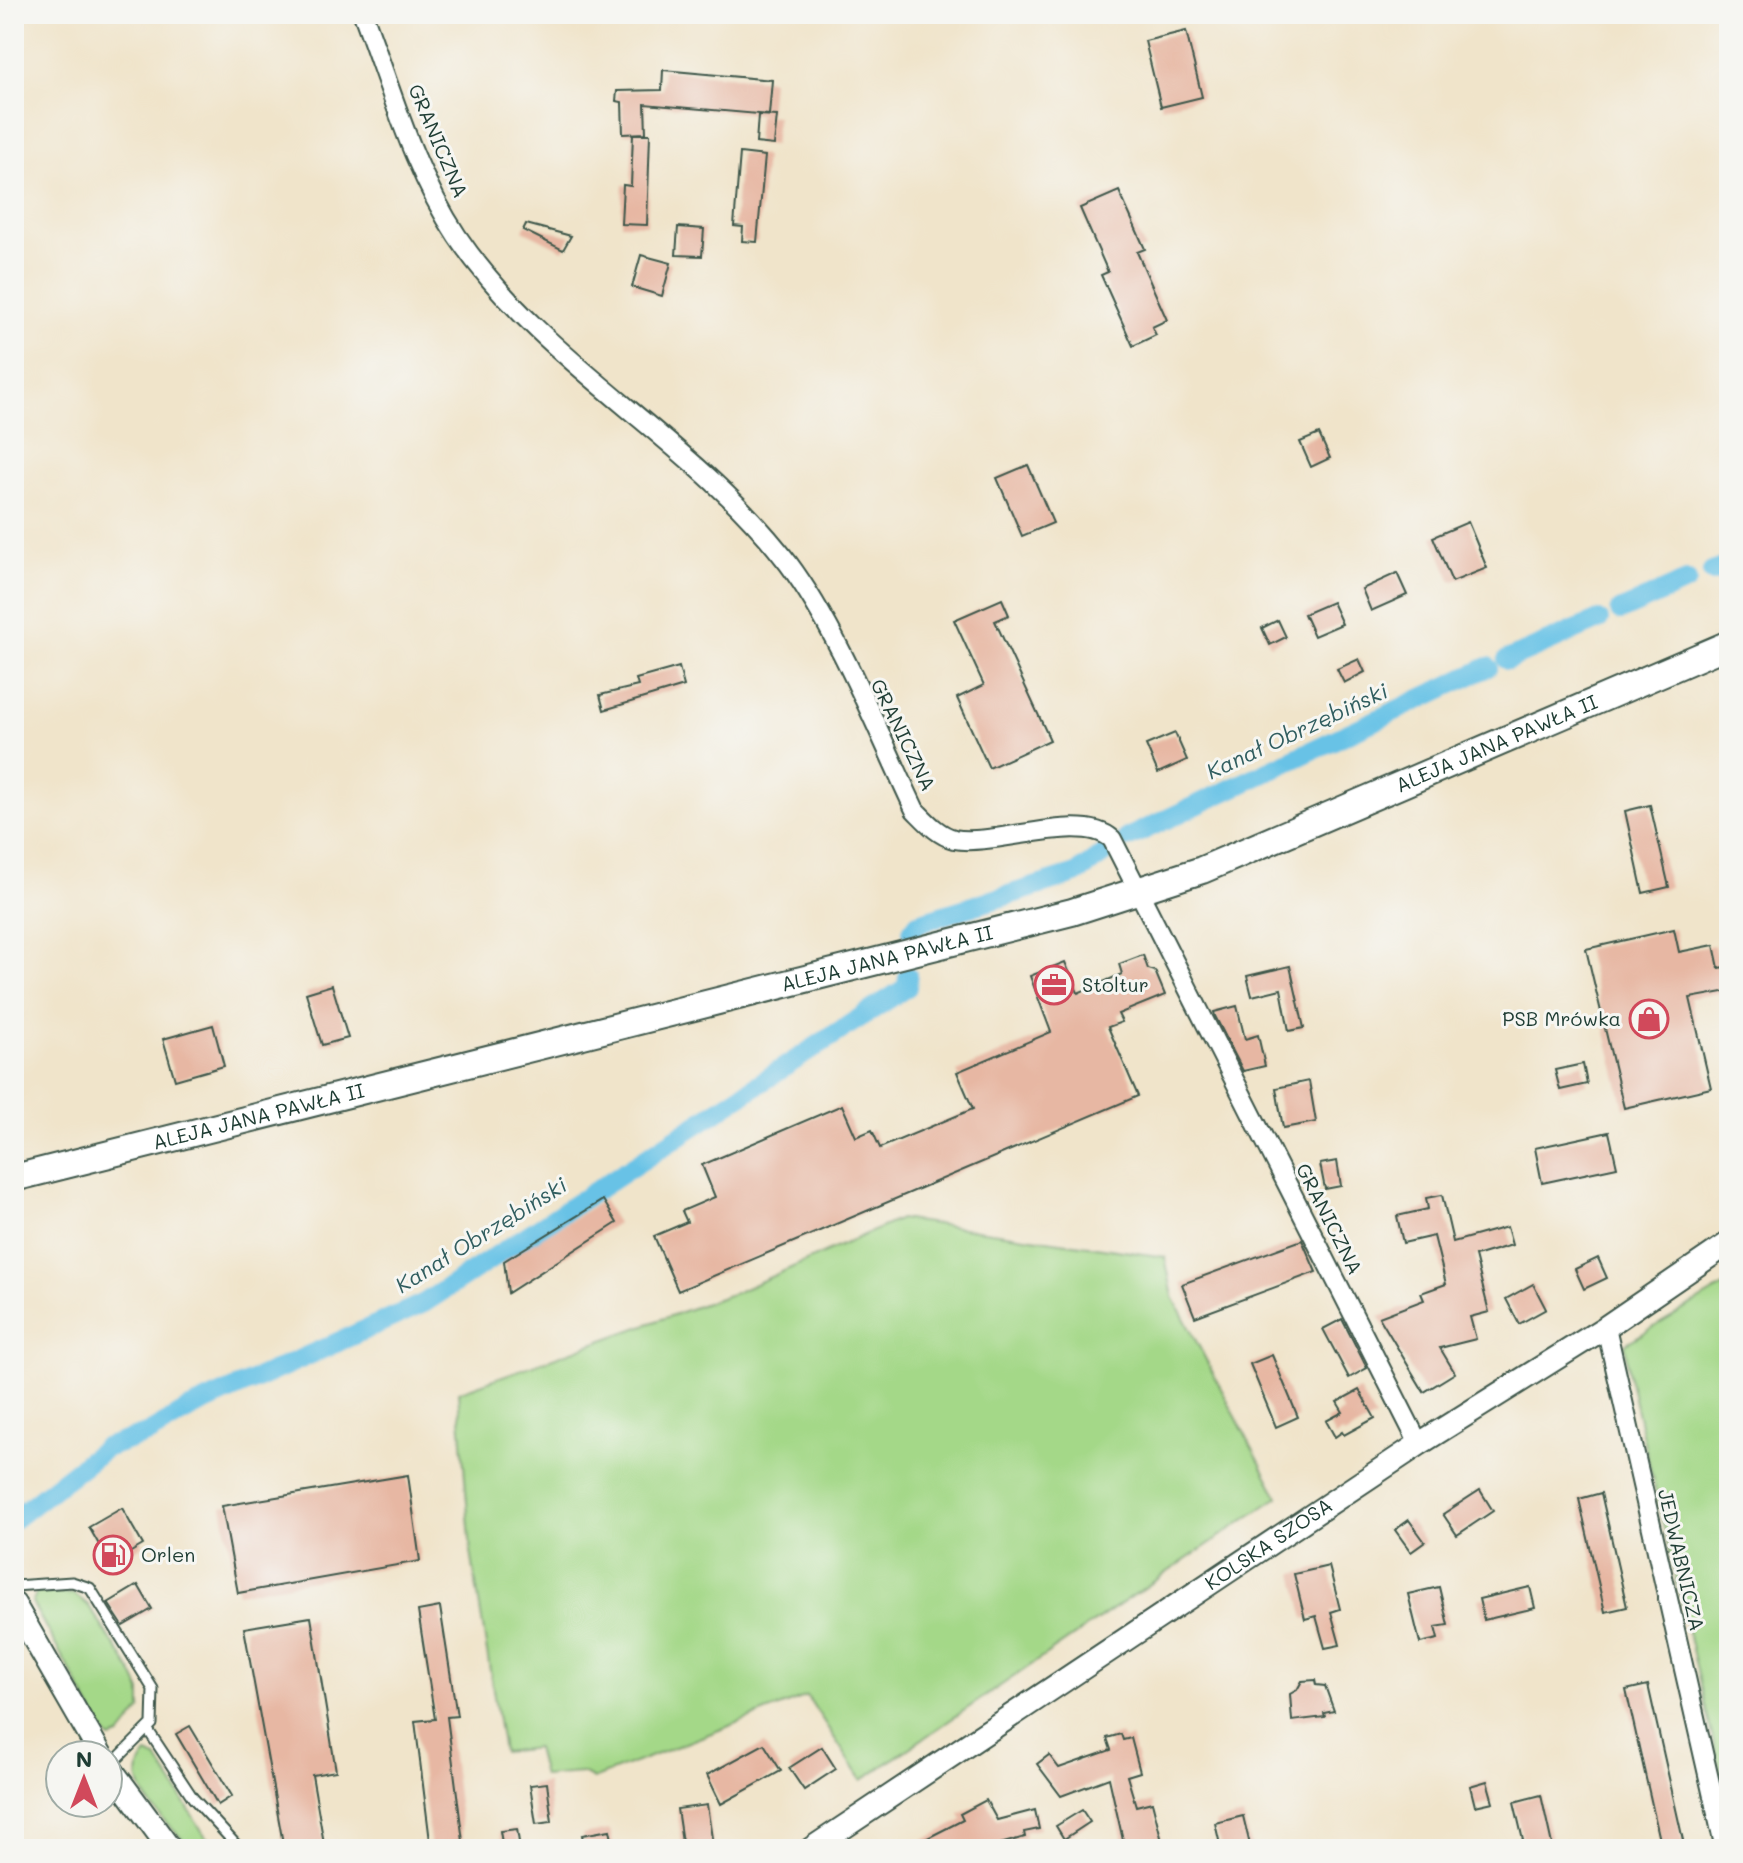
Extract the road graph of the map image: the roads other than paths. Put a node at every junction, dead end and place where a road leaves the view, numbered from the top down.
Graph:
1 (363, 14) edge
2 (1729, 644) edge
3 (1136, 891) junction
4 (14, 1178) edge
5 (1729, 1243) edge
6 (1606, 1327) junction
7 (1419, 1444) junction
8 (14, 1586) edge
9 (14, 1604) edge
10 (148, 1730) junction
11 (92, 1739) edge
12 (124, 1752) edge
13 (124, 1787) edge
14 (170, 1849) edge
15 (240, 1849) edge
16 (811, 1849) edge
17 (1725, 1849) edge

1 - 3 street, GRANICZNA
2 - 3 main road, ALEJA JANA PAWŁA II
3 - 4 main road, ALEJA JANA PAWŁA II
3 - 7 street, GRANICZNA
5 - 6 street, KOLSKA SZOSA
6 - 7 street, KOLSKA SZOSA
6 - 17 street, JEDWABNICZA
7 - 16 street, KOLSKA SZOSA
8 - 10 lane
9 - 11 street
10 - 12 lane
10 - 15 lane
13 - 14 street

